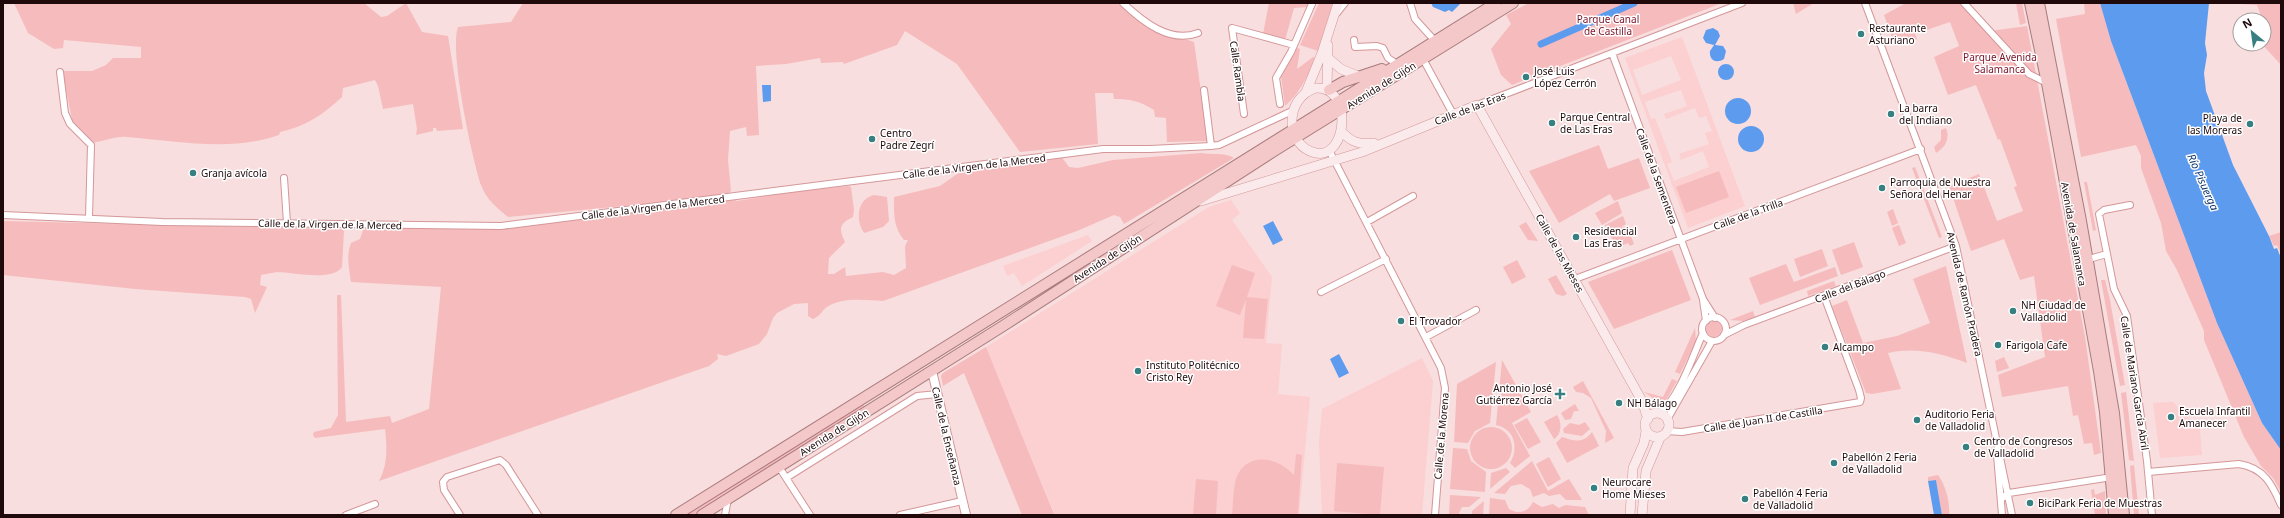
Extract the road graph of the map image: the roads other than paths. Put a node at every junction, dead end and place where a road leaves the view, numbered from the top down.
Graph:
1 (1123, 3) edge
2 (1312, 3) edge
3 (1338, 3) edge
4 (1345, 3) edge
5 (1410, 3) edge
6 (1496, 3) edge
7 (1513, 3) edge
8 (1742, 3) edge
9 (1865, 3) edge
10 (1964, 3) edge
11 (2030, 3) edge
12 (2039, 3) edge
13 (1334, 16) junction
14 (1329, 32) junction
15 (1198, 34) dead end
16 (1354, 40) dead end
17 (1435, 41) junction
18 (1294, 45) junction
19 (1612, 53) junction
20 (1328, 58) junction
21 (1423, 58) junction
22 (1397, 64) junction
23 (60, 72) dead end
24 (1360, 77) junction
25 (2047, 83) junction
26 (1328, 89) junction
27 (1204, 90) dead end
28 (1306, 92) junction
29 (1280, 104) dead end
30 (1477, 105) junction
31 (1339, 106) junction
32 (1292, 111) junction
33 (1244, 114) dead end
34 (1453, 114) junction
35 (1341, 131) junction
36 (1295, 134) junction
37 (1387, 141) junction
38 (1212, 146) junction
39 (1921, 149) junction
40 (1327, 151) junction
41 (1335, 159) junction
42 (1319, 164) junction
43 (284, 178) dead end
44 (1412, 196) dead end
45 (1194, 203) junction
46 (2130, 205) dead end
47 (3, 215) edge
48 (89, 217) junction
49 (1367, 222) junction
50 (287, 223) junction
51 (1680, 239) junction
52 (1956, 246) junction
53 (2107, 254) junction
54 (1386, 259) junction
55 (2084, 261) junction
56 (1575, 279) junction
57 (1321, 292) dead end
58 (1824, 296) junction
59 (1703, 299) junction
60 (1476, 310) dead end
61 (996, 314) junction
62 (1715, 318) junction
63 (1706, 321) junction
64 (1744, 325) junction
65 (1725, 326) junction
66 (1703, 333) junction
67 (1724, 335) junction
68 (1426, 337) junction
69 (1712, 341) junction
70 (932, 371) junction
71 (938, 394) junction
72 (851, 405) junction
73 (1654, 414) junction
74 (1668, 418) junction
75 (1646, 431) junction
76 (1996, 432) junction
77 (1663, 435) junction
78 (1998, 466) junction
79 (779, 467) junction
80 (2148, 472) junction
81 (2112, 477) junction
82 (786, 478) junction
83 (2009, 493) junction
84 (728, 499) junction
85 (2001, 499) junction
86 (962, 501) junction
87 (375, 504) dead end
88 (2281, 505) edge
89 (346, 515) edge
90 (460, 515) edge
91 (538, 515) edge
92 (676, 515) edge
93 (702, 515) edge
94 (724, 515) edge
95 (810, 515) edge
96 (900, 515) edge
97 (966, 515) edge
98 (1435, 515) edge
99 (1630, 515) edge
100 (1642, 515) edge
101 (2002, 515) edge
102 (2012, 515) edge
103 (2114, 515) edge
104 (2124, 515) edge
105 (2152, 515) edge

1 - 15 street
2 - 18 street
3 - 13 main road
4 - 13 street
5 - 17 street
6 - 17 highway, Avenida de Gijón
7 - 21 highway, Avenida de Gijón
8 - 19 street, Calle de las Eras
9 - 39 street, Avenida de Ramón Pradera
10 - 25 street
11 - 25 highway, Avenida de Salamanca
12 - 55 highway, Avenida de Salamanca
13 - 14 main road
14 - 20 main road
14 - 28 main road
16 - 22 street, Avenida de Gijón
17 - 22 highway, Avenida de Gijón
18 - 29 street
18 - 33 street, Calle Rambla
19 - 30 street, Calle de las Eras
19 - 51 street, Calle de la Sementera
20 - 24 main road
20 - 26 main road
21 - 31 highway, Avenida de Gijón
21 - 34 street
22 - 24 highway
22 - 31 highway, Avenida de Gijón
23 - 48 street
24 - 26 highway
25 - 55 highway, Avenida de Salamanca
26 - 28 main road
26 - 31 main road
27 - 38 street
28 - 32 main road
30 - 34 main road, Calle de las Eras
30 - 56 main road, Calle de las Mieses
31 - 35 main road
31 - 36 highway, Avenida de Gijón
32 - 36 main road
32 - 38 street, Calle de la Virgen de la Merced
34 - 37 main road, Calle de las Eras
35 - 37 main road
35 - 40 main road
36 - 40 main road
36 - 45 highway, Avenida de Gijón
36 - 61 highway, Avenida de Gijón
37 - 41 main road, Calle de las Eras
38 - 50 street, Calle de la Virgen de la Merced
39 - 51 street, Calle de la Trilla
39 - 52 street, Avenida de Ramón Pradera
40 - 41 street, Calle de la Morena
40 - 42 main road
41 - 42 main road, Calle de las Eras
41 - 49 street, Calle de la Morena
42 - 45 main road, Calle de las Eras
43 - 50 street
44 - 49 street
45 - 70 highway, Avenida de Gijón
46 - 53 street, Calle de Mariano García Abril
47 - 48 street, Calle de la Virgen de la Merced
48 - 50 street, Calle de la Virgen de la Merced
49 - 54 street, Calle de la Morena
51 - 56 street, Calle de la Trilla
51 - 59 street, Calle de la Sementera
52 - 58 street, Calle del Bálago
52 - 76 street, Avenida de Ramón Pradera
53 - 55 street
53 - 80 street, Calle de Mariano García Abril
54 - 57 street
54 - 68 street, Calle de la Morena
55 - 81 highway, Avenida de Salamanca
55 - 104 highway, Avenida de Salamanca
56 - 73 main road, Calle de las Mieses
58 - 64 street, Calle del Bálago
58 - 77 street, Calle de Juan II de Castilla
59 - 62 street, Calle de la Sementera
59 - 63 street, Calle de la Sementera
60 - 68 street
61 - 70 highway
61 - 72 highway, Avenida de Gijón
62 - 63 street
62 - 65 street
63 - 66 street
64 - 65 street, Calle del Bálago
64 - 67 street, Calle del Bálago
65 - 67 street
66 - 69 street
66 - 73 street
67 - 69 street
68 - 98 street, Calle de la Morena
69 - 74 street
70 - 71 street, Calle de la Enseñanza
70 - 72 highway
70 - 79 highway, Avenida de Gijón
71 - 82 street, Avenida de Gijón
71 - 86 street, Calle de la Enseñanza
72 - 92 highway, Avenida de Gijón
73 - 74 main road
73 - 75 main road
74 - 77 main road
75 - 77 main road
75 - 99 main road
76 - 78 street, Avenida de Ramón Pradera
76 - 83 street, Avenida de Ramón Pradera
77 - 100 main road
78 - 83 street, Avenida de Ramón Pradera
78 - 85 street, Avenida de Ramón Pradera
79 - 82 street
79 - 84 highway, Avenida de Gijón
80 - 88 street
80 - 105 street, Calle de Mariano García Abril
81 - 83 street
81 - 103 highway, Avenida de Salamanca
82 - 95 street
83 - 85 street
83 - 102 street, Avenida de Ramón Pradera
84 - 93 highway, Avenida de Gijón
84 - 94 street
85 - 101 street, Avenida de Ramón Pradera
86 - 96 street
86 - 97 street, Calle de la Enseñanza
87 - 89 street
90 - 91 street

